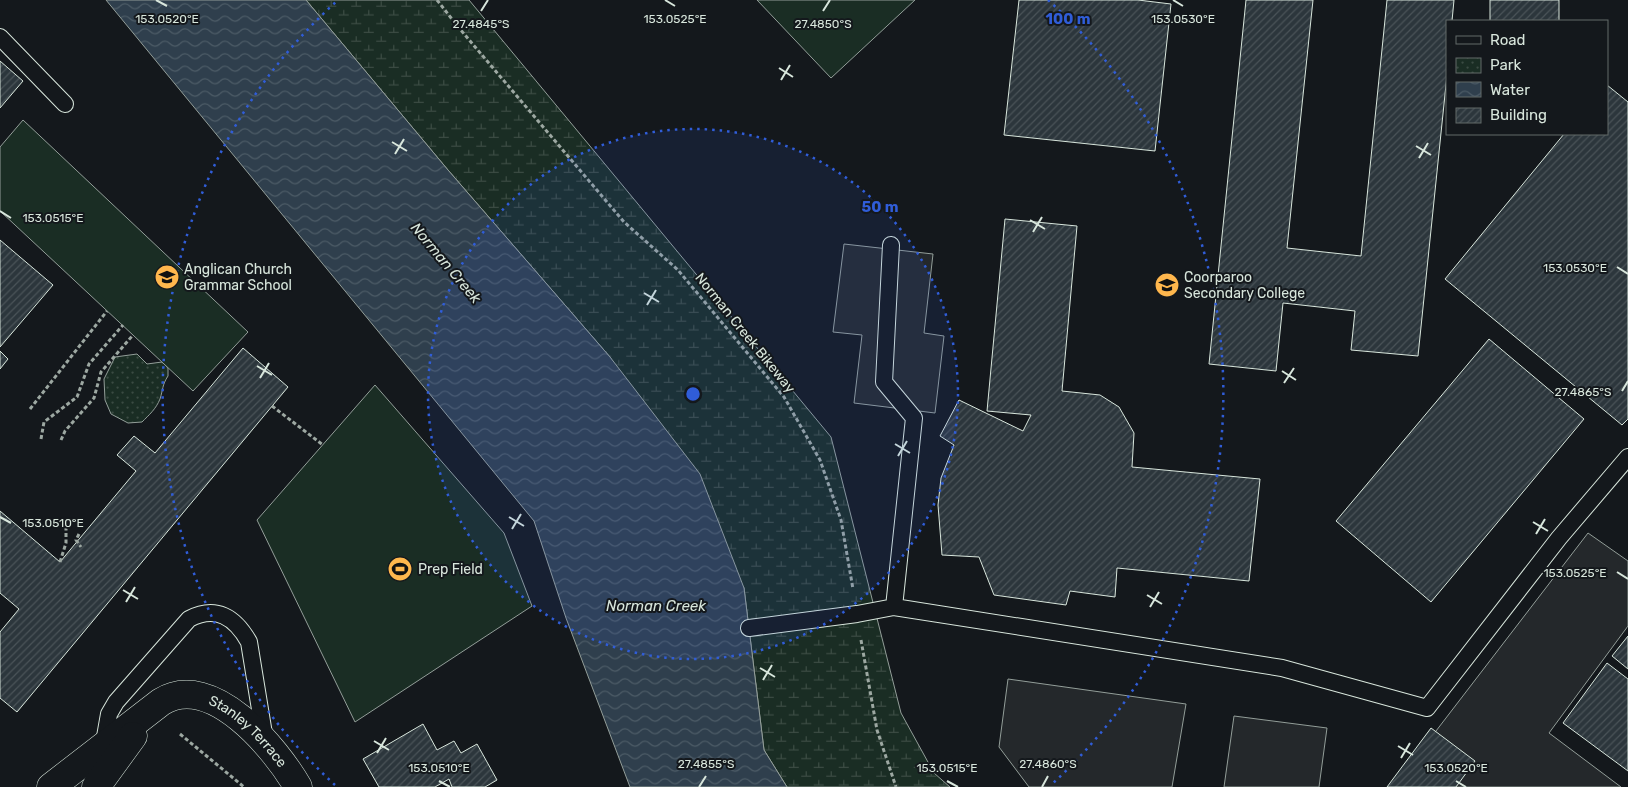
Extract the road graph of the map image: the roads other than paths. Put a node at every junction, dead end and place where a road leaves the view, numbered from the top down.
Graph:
1 (0, 37) edge
2 (65, 104) dead end
3 (891, 246) dead end
4 (1628, 457) edge
5 (894, 607) junction
6 (749, 628) dead end
7 (153, 708) junction
8 (265, 740) junction
9 (102, 748) junction
10 (51, 787) edge
11 (96, 787) edge
12 (298, 787) edge

1 - 2 lane
3 - 5 lane
4 - 5 lane
5 - 6 lane
7 - 8 street, Stanley Terrace
7 - 9 street
7 - 11 street
8 - 9 lane
8 - 12 street, Stanley Terrace
9 - 10 street

